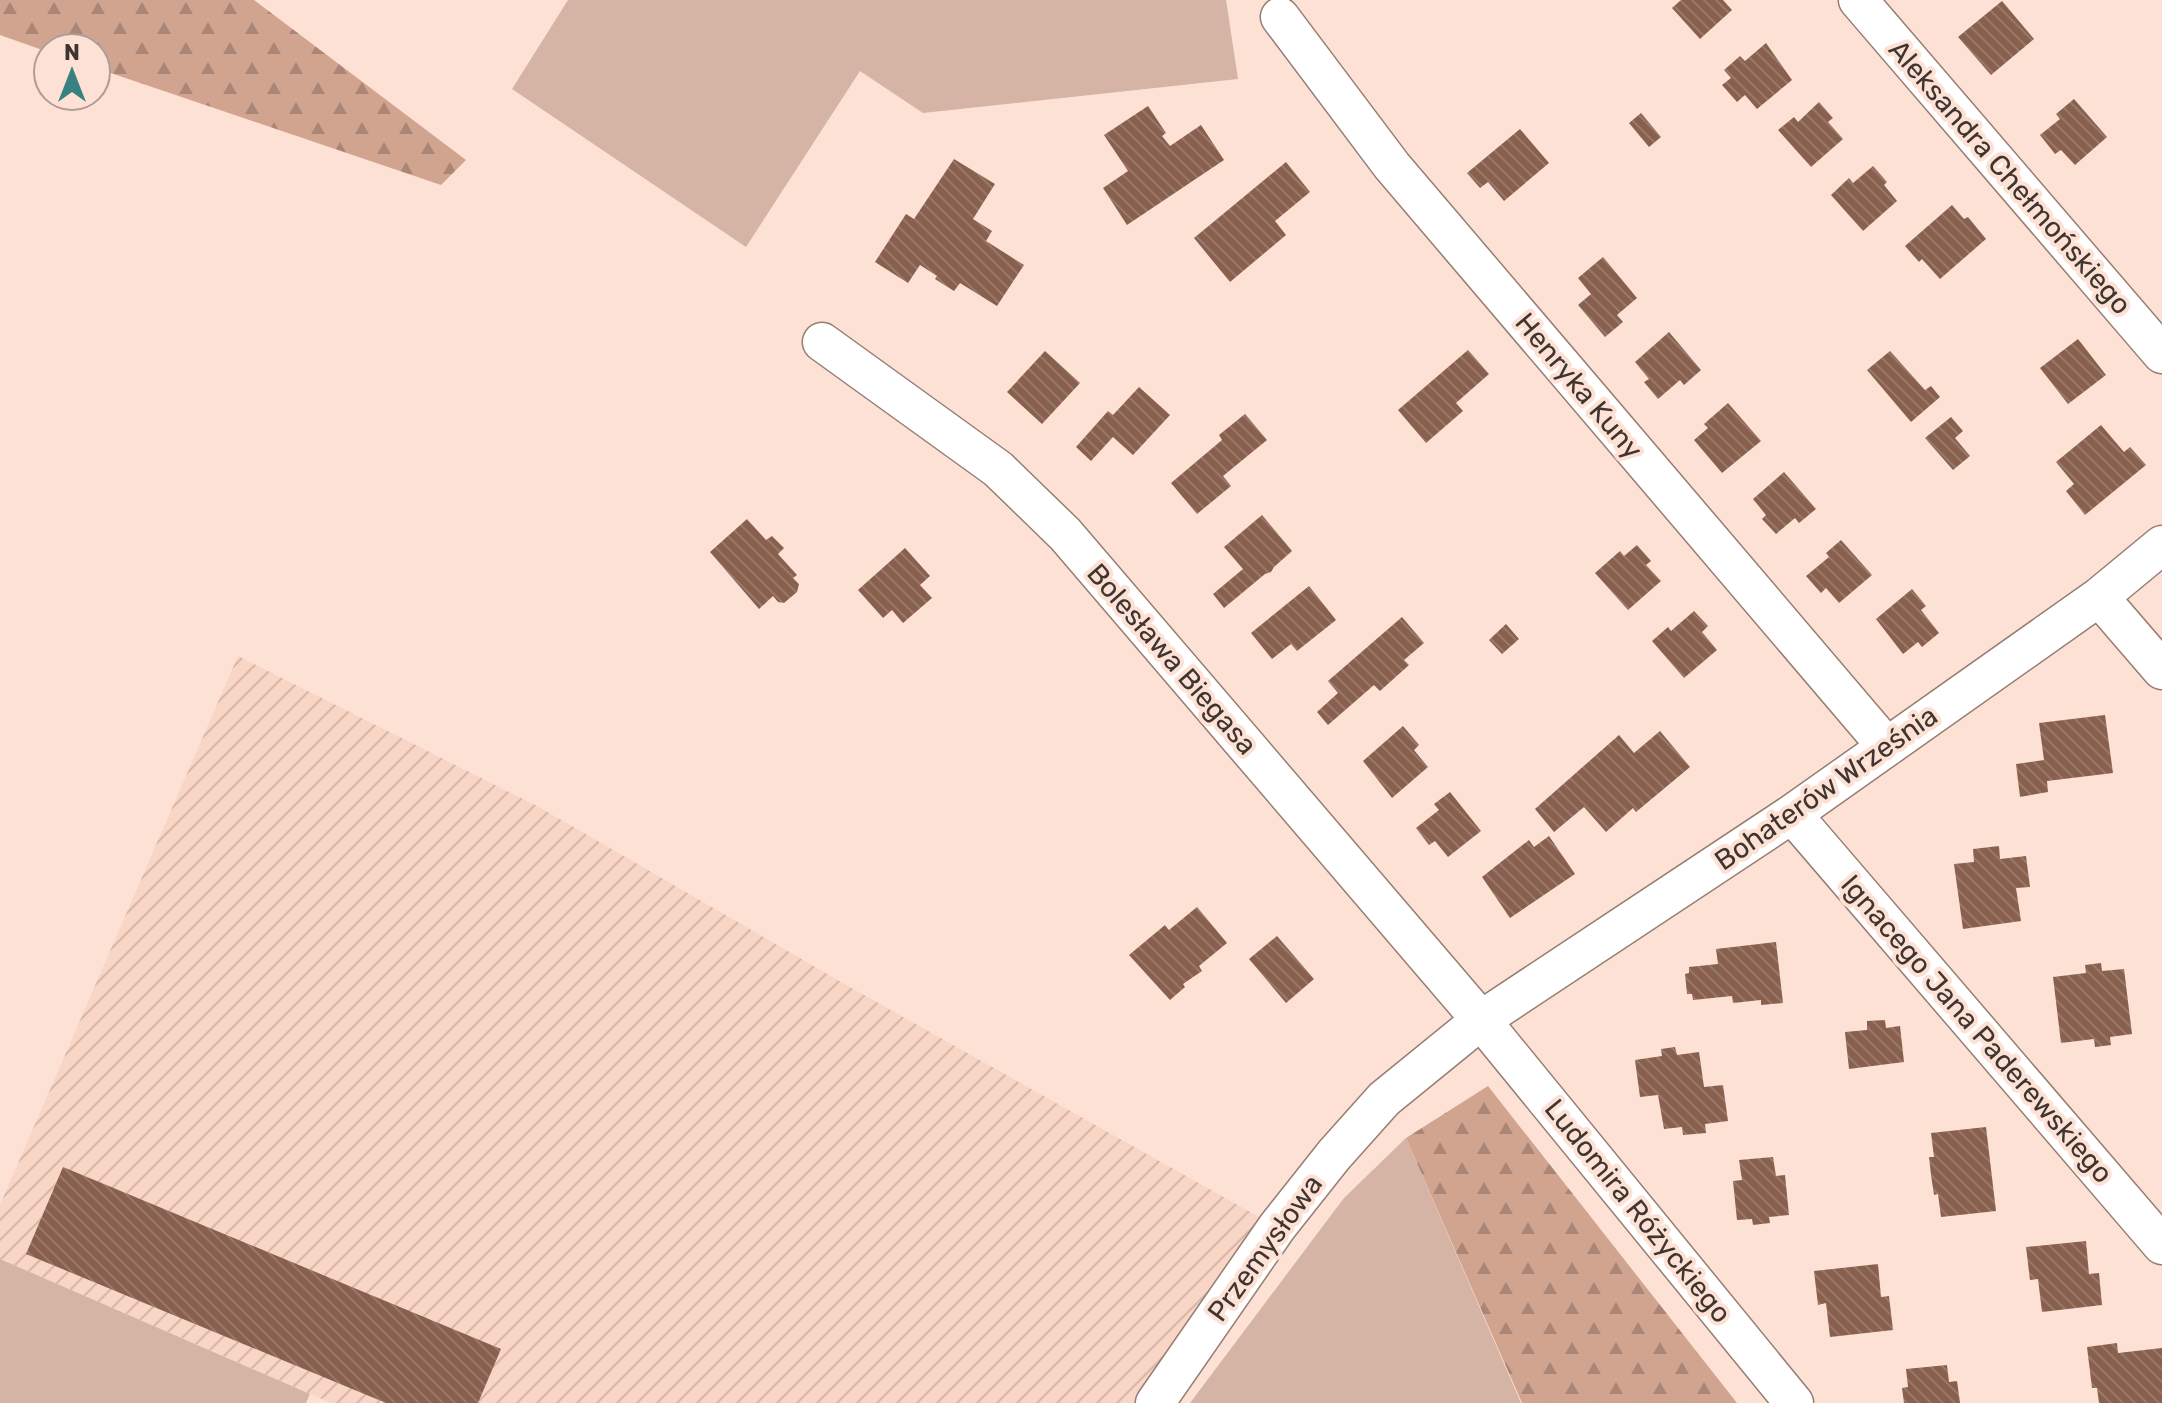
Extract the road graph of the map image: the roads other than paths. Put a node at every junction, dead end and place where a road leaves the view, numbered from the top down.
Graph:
1 (1858, 0) edge
2 (1280, 17) dead end
3 (822, 342) dead end
4 (2162, 354) edge
5 (2162, 545) edge
6 (2099, 597) junction
7 (2162, 670) edge
8 (1887, 747) junction
9 (1792, 814) junction
10 (1481, 1020) junction
11 (1384, 1099) joint
12 (2162, 1245) edge
13 (1155, 1403) edge
14 (1794, 1403) edge

1 - 4 street, Aleksandra Chełmońskiego
2 - 8 street, Henryka Kuny
3 - 10 street, Bolesława Biegasa
5 - 6 street, Bohaterów Września
6 - 7 street
6 - 8 street, Bohaterów Września
8 - 9 street, Bohaterów Września
9 - 10 street, Bohaterów Września
9 - 12 street, Ignacego Jana Paderewskiego
10 - 11 street, Bohaterów Września
10 - 14 street, Ludomira Różyckiego
11 - 13 street, Przemysłowa

